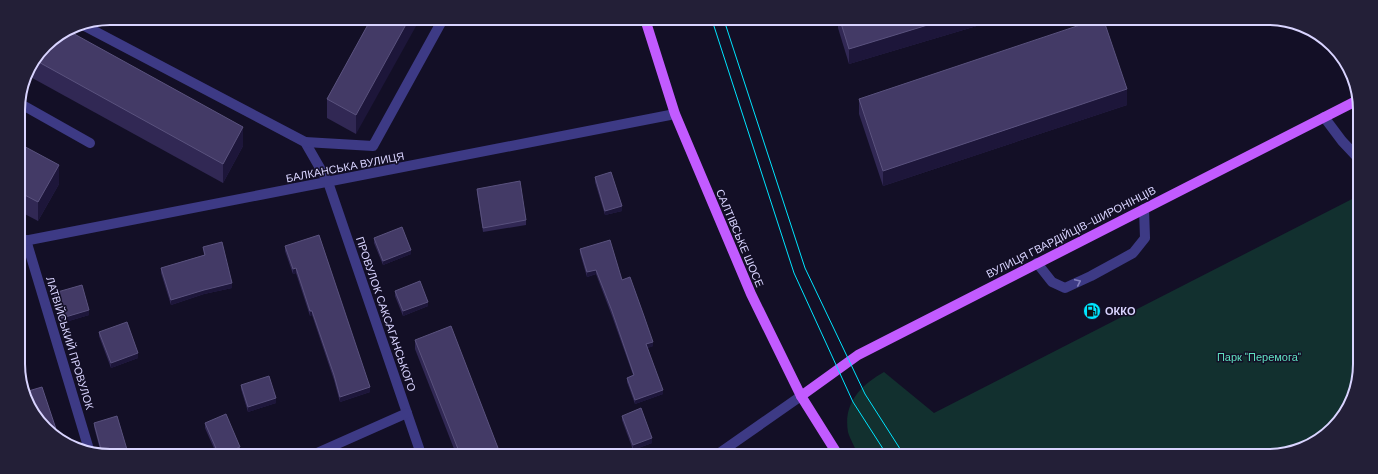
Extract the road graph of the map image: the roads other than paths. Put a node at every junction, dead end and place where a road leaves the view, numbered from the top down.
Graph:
1 (440, 25) edge
2 (647, 25) edge
3 (88, 28) edge
4 (1353, 103) edge
5 (25, 107) edge
6 (675, 114) junction
7 (1324, 118) junction
8 (305, 142) junction
9 (90, 143) dead end
10 (1353, 153) edge
11 (328, 182) junction
12 (1144, 209) junction
13 (25, 241) edge
14 (25, 247) edge
15 (1037, 263) junction
16 (802, 396) junction
17 (408, 413) junction
18 (88, 446) edge
19 (326, 449) edge
20 (419, 449) edge
21 (725, 449) edge
22 (834, 449) edge

1 - 8 street
2 - 6 main road, САЛТІВСЬКЕ ШОСЕ
3 - 8 street
4 - 7 main road, ВУЛИЦЯ ГВАРДІЙЦІВ-ШИРОНІНЦІВ
5 - 9 street
6 - 11 street, БАЛКАНСЬКА ВУЛИЦЯ
6 - 16 main road, САЛТІВСЬКЕ ШОСЕ
7 - 10 street
7 - 12 main road, ВУЛИЦЯ ГВАРДІЙЦІВ-ШИРОНІНЦІВ
8 - 11 street, ПРОВУЛОК САКСАГАНСЬКОГО
11 - 13 street, БАЛКАНСЬКА ВУЛИЦЯ
11 - 17 street, ПРОВУЛОК САКСАГАНСЬКОГО
12 - 15 main road, ВУЛИЦЯ ГВАРДІЙЦІВ-ШИРОНІНЦІВ
15 -> 12 street
14 - 18 street, ЛАТВІЙСЬКИЙ ПРОВУЛОК
15 - 16 main road, ВУЛИЦЯ ГВАРДІЙЦІВ-ШИРОНІНЦІВ
16 - 21 street
16 - 22 main road, САЛТІВСЬКЕ ШОСЕ
17 - 19 street
17 - 20 street, ПРОВУЛОК САКСАГАНСЬКОГО

